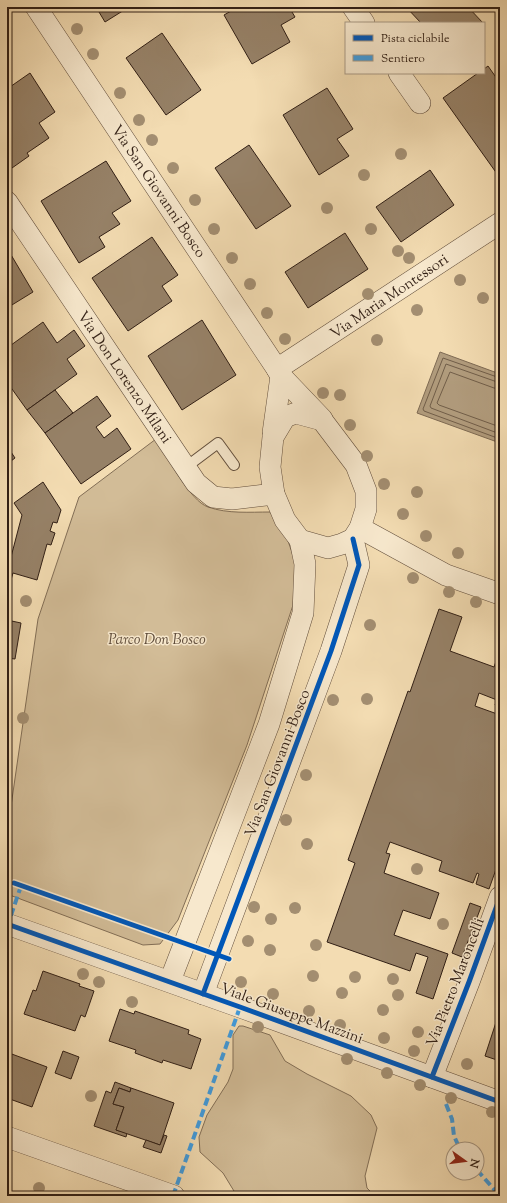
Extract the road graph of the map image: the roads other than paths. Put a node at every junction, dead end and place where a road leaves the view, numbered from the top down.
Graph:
1 (36, 7) edge
2 (353, 7) edge
3 (363, 22) edge
4 (400, 74) edge
5 (420, 103) dead end
6 (7, 202) edge
7 (500, 223) edge
8 (279, 373) junction
9 (322, 420) junction
10 (273, 438) junction
11 (234, 465) dead end
12 (186, 467) junction
13 (274, 494) junction
14 (357, 533) junction
15 (300, 540) junction
16 (500, 594) edge
17 (500, 897) edge
18 (7, 924) edge
19 (170, 982) junction
20 (203, 994) junction
21 (432, 1077) junction
22 (500, 1102) edge
23 (7, 1137) edge
24 (146, 1191) edge
25 (174, 1196) edge

1 - 8 street, Via San Giovanni Bosco
2 - 3 street
4 - 5 street
6 - 12 street, Via Don Lorenzo Milani
7 - 8 street, Via Maria Montessori
8 - 9 street, Via San Giovanni Bosco
8 - 10 street, Via San Giovanni Bosco
9 - 10 street, Via San Giovanni Bosco
9 - 14 street, Via San Giovanni Bosco
10 - 13 street, Via San Giovanni Bosco
11 - 12 lane
12 - 13 street, Via Don Lorenzo Milani
13 - 15 street, Via San Giovanni Bosco
14 - 15 street
14 - 16 street
14 - 20 street, Via San Giovanni Bosco
15 - 19 street, Via San Giovanni Bosco
17 - 21 street, Via Pietro Maroncelli
18 - 19 street, Viale Giuseppe Mazzini
19 - 20 street, Viale Giuseppe Mazzini
20 - 21 street, Viale Giuseppe Mazzini
21 - 22 street, Viale Giuseppe Mazzini
23 - 24 street
24 - 25 street

